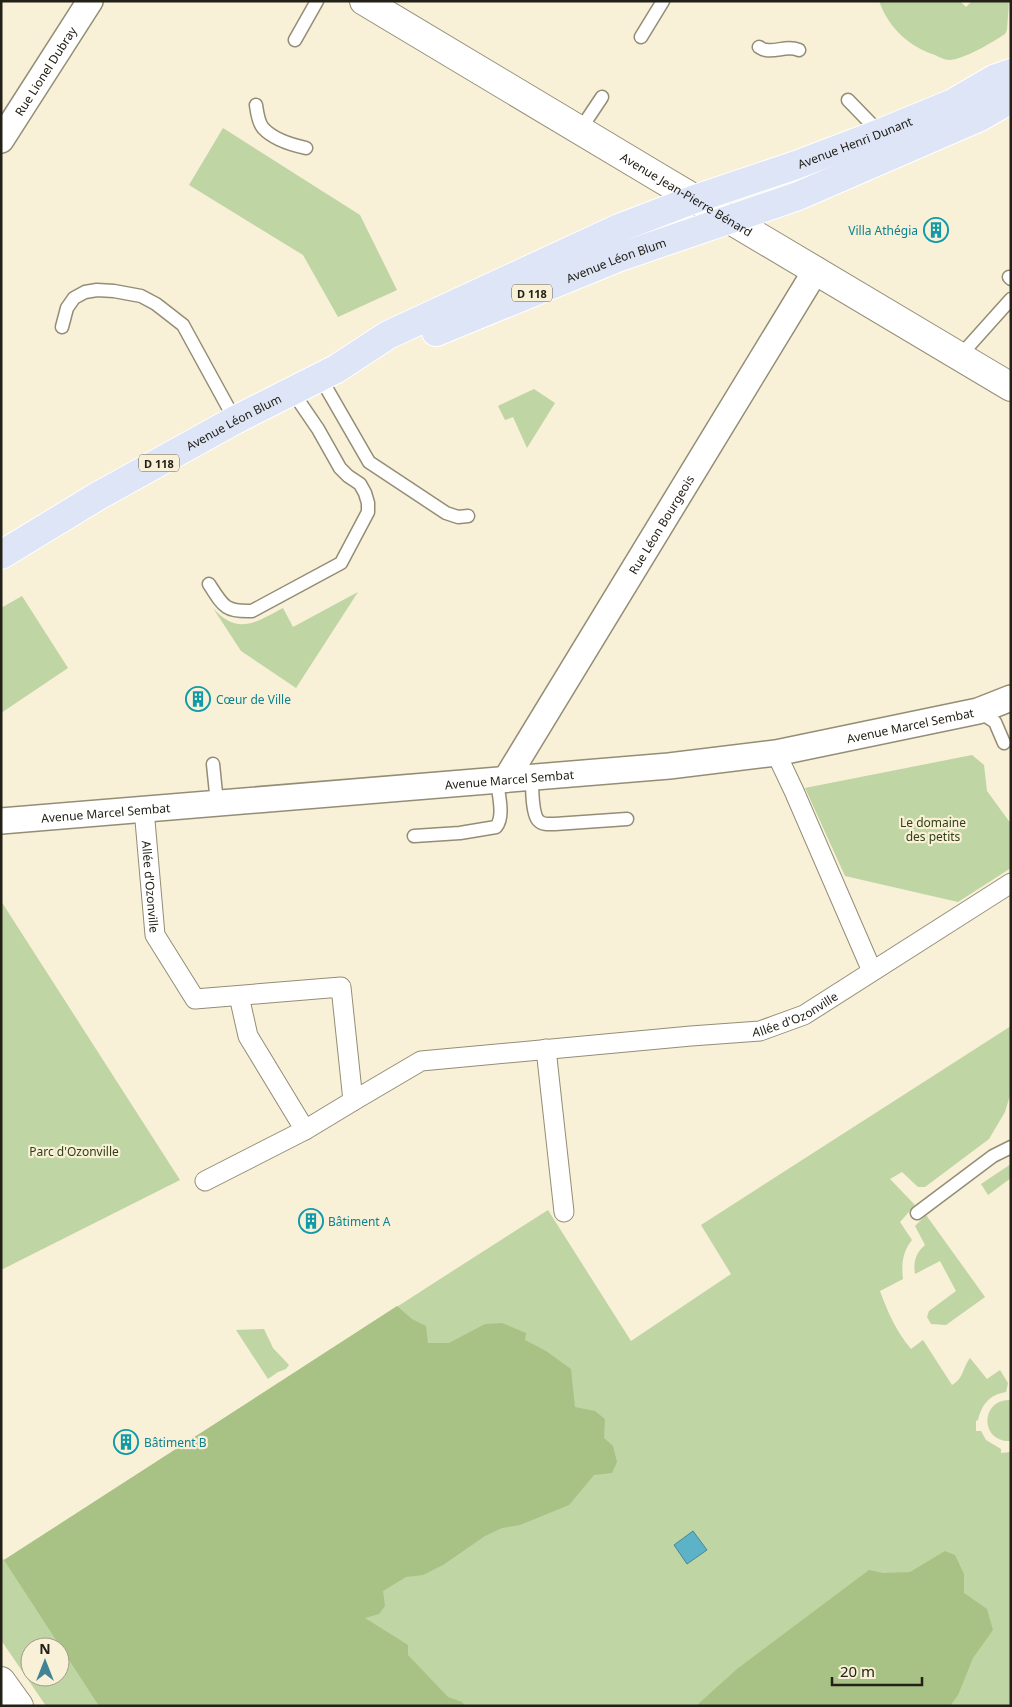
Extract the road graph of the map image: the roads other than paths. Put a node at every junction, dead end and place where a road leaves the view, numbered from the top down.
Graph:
1 (90, 1) edge
2 (317, 1) edge
3 (364, 1) edge
4 (663, 1) edge
5 (641, 37) dead end
6 (295, 40) dead end
7 (759, 47) dead end
8 (799, 50) dead end
9 (1011, 73) edge
10 (602, 97) dead end
11 (1011, 99) edge
12 (848, 100) dead end
13 (256, 105) dead end
14 (580, 130) junction
15 (880, 133) junction
16 (1, 140) edge
17 (306, 148) dead end
18 (695, 200) junction
19 (728, 220) junction
20 (816, 270) junction
21 (1011, 298) edge
22 (62, 327) dead end
23 (959, 357) junction
24 (328, 373) junction
25 (1011, 387) edge
26 (292, 391) junction
27 (235, 420) junction
28 (468, 516) dead end
29 (1, 555) edge
30 (209, 584) dead end
31 (1011, 698) edge
32 (978, 711) junction
33 (1004, 743) dead end
34 (776, 753) junction
35 (213, 764) dead end
36 (532, 777) junction
37 (501, 780) junction
38 (217, 803) junction
39 (144, 809) junction
40 (626, 819) dead end
41 (1, 821) edge
42 (414, 836) dead end
43 (1011, 882) edge
44 (872, 971) junction
45 (239, 996) junction
46 (546, 1049) junction
47 (353, 1101) junction
48 (305, 1130) junction
49 (1011, 1148) edge
50 (205, 1181) dead end
51 (564, 1212) dead end
52 (917, 1214) dead end
53 (1, 1681) edge
54 (19, 1706) edge

1 - 16 street, Rue Lionel Dubray
2 - 6 lane
3 - 14 street, Avenue Jean-Pierre Bénard
4 - 5 lane
7 - 8 lane
9 - 15 main road, Avenue Henri Dunant / D 118
10 - 14 lane
11 - 19 main road, Avenue Henri Dunant / D 118
12 - 15 lane
13 - 17 lane
14 - 18 street, Avenue Jean-Pierre Bénard
15 - 18 main road, Avenue Henri Dunant / D 118
18 - 19 street, Avenue Jean-Pierre Bénard
18 - 24 main road, Avenue Léon Blum / D 118
19 - 20 street, Avenue Jean-Pierre Bénard
19 - 24 main road, Avenue Léon Blum / D 118
20 - 23 street, Avenue Jean-Pierre Bénard
20 - 37 street, Rue Léon Bourgeois
21 - 23 lane
22 - 27 lane
23 - 25 street, Avenue Jean-Pierre Bénard
24 - 26 main road, Avenue Léon Blum / D 118
24 - 28 lane
26 - 27 main road, Avenue Léon Blum / D 118
26 - 30 lane
27 - 29 main road, Avenue Léon Blum / D 118
31 - 32 street, Avenue Marcel Sembat
32 - 33 lane
32 - 34 street, Avenue Marcel Sembat
34 - 36 street, Avenue Marcel Sembat
34 - 44 street
35 - 38 lane
36 - 37 street, Avenue Marcel Sembat
36 - 40 lane
37 - 38 street, Avenue Marcel Sembat
37 - 42 lane
38 - 39 street, Avenue Marcel Sembat
39 - 41 street, Avenue Marcel Sembat
39 - 45 street, Allée d'Ozonville
43 - 44 street, Allée d'Ozonville
44 - 46 street, Allée d'Ozonville
45 - 47 street, Allée d'Ozonville
45 - 48 street
46 - 47 street, Allée d'Ozonville
46 - 51 street
47 - 48 street, Allée d'Ozonville
48 - 50 street, Allée d'Ozonville
49 - 52 lane
53 - 54 street

